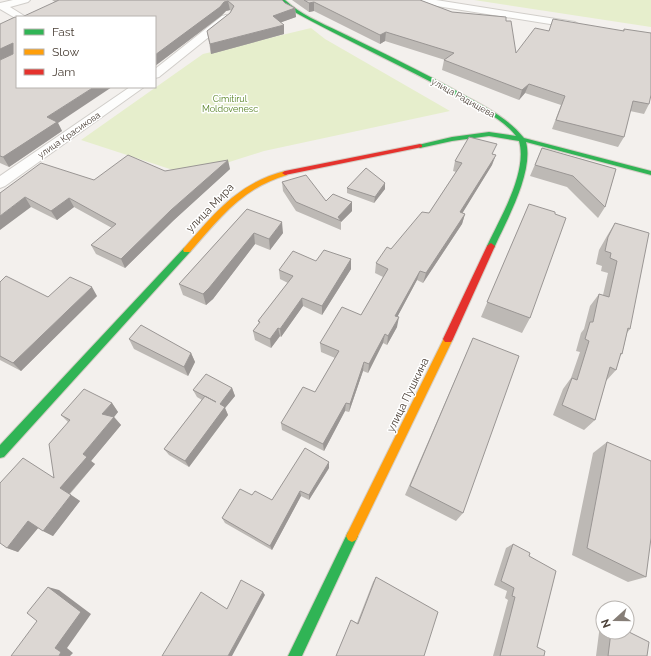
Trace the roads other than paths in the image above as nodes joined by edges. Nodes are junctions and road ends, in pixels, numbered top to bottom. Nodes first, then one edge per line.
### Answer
1 (25, 0) edge
2 (282, 0) edge
3 (418, 0) edge
4 (1, 6) edge
5 (229, 14) edge
6 (19, 16) edge
7 (581, 26) edge
8 (156, 74) edge
9 (137, 88) edge
10 (522, 139) junction
11 (651, 173) edge
12 (0, 183) edge
13 (0, 453) edge
14 (294, 656) edge

1 - 4 street
2 - 10 street, улица Радищева
3 - 7 street
4 - 6 street
5 - 8 street
9 - 12 street, улица Красикова
10 - 11 street
10 - 13 street, улица Мира
10 - 14 street, улица Пушкина

